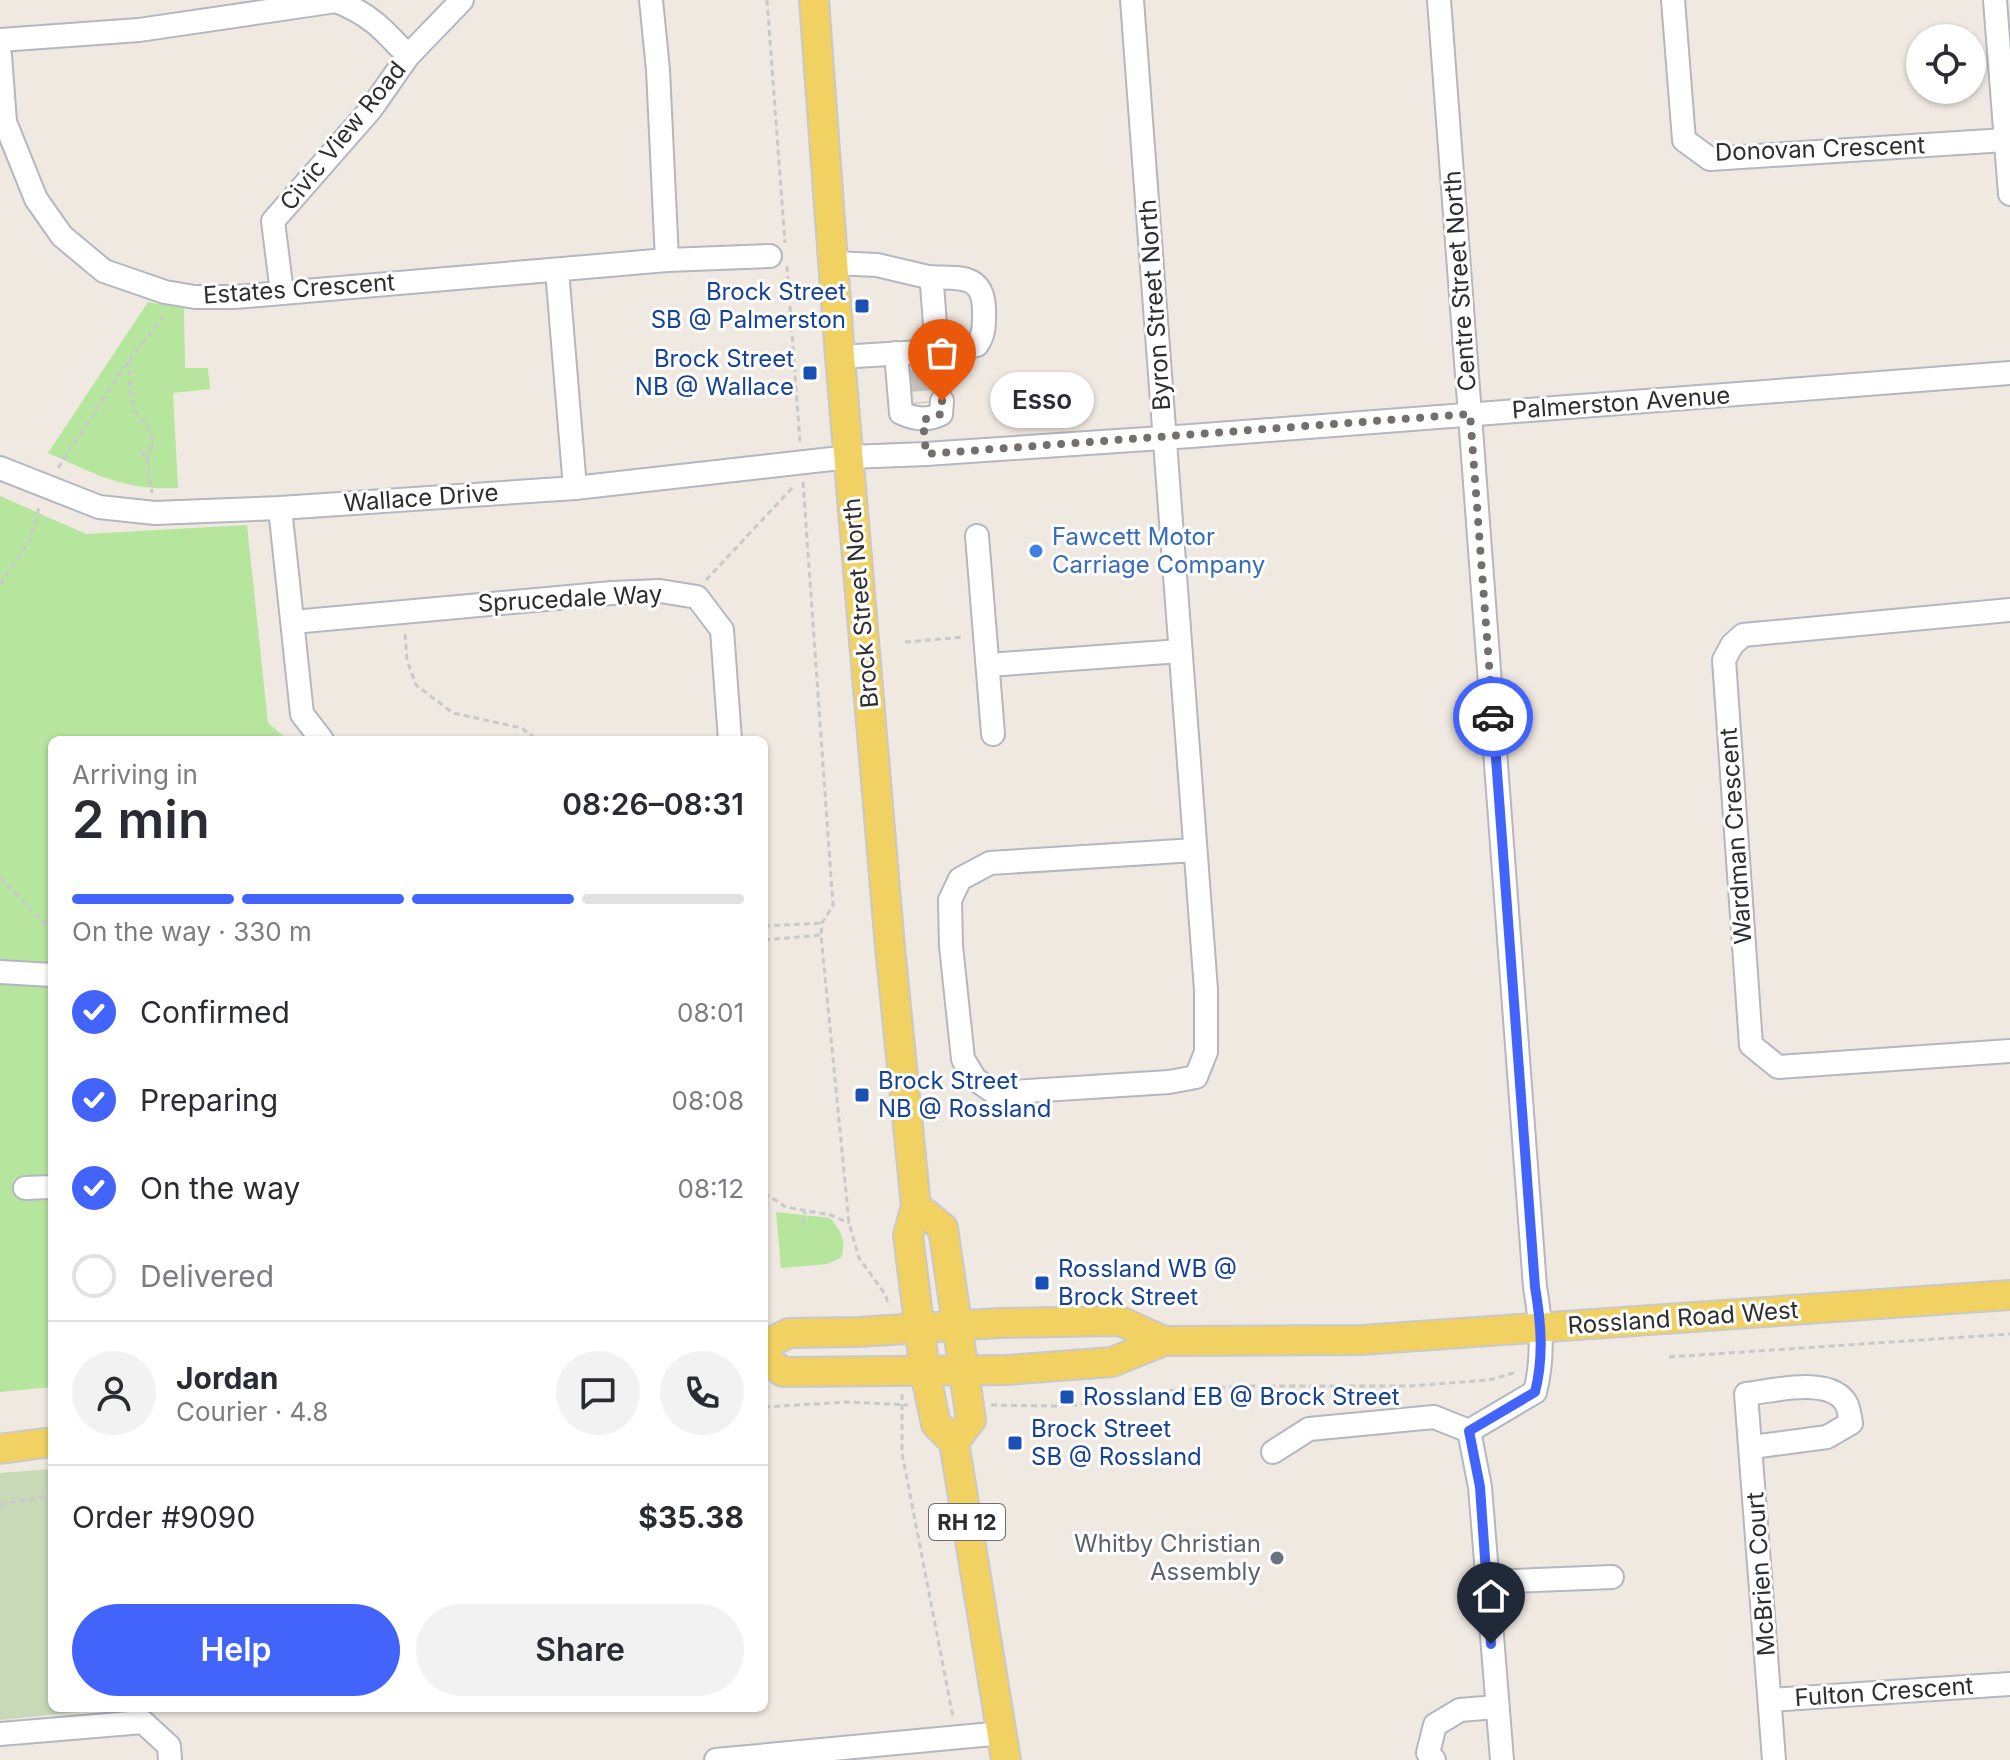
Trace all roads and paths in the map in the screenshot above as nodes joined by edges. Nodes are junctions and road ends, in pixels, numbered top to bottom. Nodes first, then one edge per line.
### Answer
1 (462, 0) edge
2 (651, 0) edge
3 (767, 0) edge
4 (814, 0) edge
5 (1132, 0) edge
6 (1439, 0) edge
7 (1673, 0) edge
8 (1995, 0) edge
9 (0, 40) edge
10 (0, 55) edge
11 (408, 56) junction
12 (2, 123) edge
13 (2005, 140) junction
14 (2010, 194) edge
15 (770, 256) dead end
16 (667, 260) junction
17 (833, 263) junction
18 (557, 270) junction
19 (928, 277) junction
20 (282, 293) junction
21 (180, 295) junction
22 (840, 357) junction
23 (922, 359) junction
24 (129, 360) junction
25 (2010, 373) edge
26 (1470, 414) junction
27 (1165, 438) junction
28 (141, 451) dead end
29 (926, 454) junction
30 (849, 457) junction
31 (147, 460) junction
32 (802, 463) junction
33 (0, 468) edge
34 (45, 488) junction
35 (575, 488) junction
36 (280, 508) junction
37 (155, 513) junction
38 (977, 536) dead end
39 (0, 584) edge
40 (697, 597) junction
41 (2010, 610) edge
42 (403, 611) junction
43 (293, 622) junction
44 (985, 635) junction
45 (905, 642) dead end
46 (1180, 651) junction
47 (989, 665) junction
48 (993, 734) dead end
49 (319, 736) edge
50 (532, 736) edge
51 (730, 736) edge
52 (1195, 850) junction
53 (0, 878) edge
54 (822, 923) junction
55 (768, 926) edge
56 (48, 927) edge
57 (821, 935) junction
58 (768, 940) edge
59 (0, 972) edge
60 (48, 975) edge
61 (2010, 1051) edge
62 (48, 1187) edge
63 (25, 1188) dead end
64 (768, 1196) edge
65 (916, 1206) junction
66 (805, 1212) junction
67 (849, 1223) junction
68 (803, 1224) dead end
69 (2010, 1295) edge
70 (959, 1325) junction
71 (908, 1328) junction
72 (1541, 1328) junction
73 (2010, 1334) edge
74 (1164, 1341) junction
75 (768, 1343) edge
76 (1669, 1357) dead end
77 (768, 1361) edge
78 (1540, 1365) junction
79 (912, 1372) junction
80 (963, 1372) junction
81 (903, 1405) junction
82 (970, 1405) junction
83 (768, 1407) edge
84 (933, 1407) junction
85 (1469, 1431) junction
86 (954, 1442) junction
87 (48, 1443) edge
88 (1752, 1447) junction
89 (0, 1449) edge
90 (1273, 1452) dead end
91 (48, 1497) edge
92 (0, 1504) edge
93 (1612, 1577) dead end
94 (1487, 1582) junction
95 (2010, 1684) edge
96 (1771, 1700) junction
97 (1496, 1707) junction
98 (0, 1734) edge
99 (957, 1737) junction
100 (1004, 1747) edge
101 (170, 1760) edge
102 (716, 1760) edge
103 (1434, 1760) edge
104 (1502, 1760) edge
105 (1774, 1760) edge

1 - 11 street, Civic View Road
2 - 16 street
3 - 32 path
4 - 17 main road, Brock Street North
5 - 27 street, Byron Street North
6 - 26 street, Centre Street North
7 - 13 street, Donovan Crescent
8 - 13 street
9 - 11 street
10 - 12 street, Estates Crescent
11 - 20 street, Civic View Road
12 - 21 street, Estates Crescent
13 - 14 street
15 - 16 street, Estates Crescent
16 - 18 street, Estates Crescent
17 - 19 street
17 - 22 main road, Brock Street North
18 - 20 street, Estates Crescent
18 - 35 street
19 - 23 street
19 - 23 street
20 - 21 street, Estates Crescent
21 - 24 path
22 - 23 street
22 - 30 main road, Brock Street North
23 - 29 street
24 - 31 path
24 - 34 path
25 - 26 street, Palmerston Avenue
26 - 27 street, Palmerston Avenue
26 - 72 street, Centre Street North
27 - 29 street, Palmerston Avenue
27 - 46 street, Byron Street North
28 - 31 path
29 - 30 street, Palmerston Avenue
30 - 32 street, Wallace Drive
30 - 65 main road, Brock Street North
31 - 37 path
32 - 35 street, Wallace Drive
33 - 34 street, Wallace Drive
34 - 37 street, Wallace Drive
34 - 39 path
35 - 36 street, Wallace Drive
36 - 37 street, Wallace Drive
36 - 43 street
38 - 44 street
40 - 42 street, Sprucedale Way
40 - 51 street, Sprucedale Way
40 - 54 path
41 - 61 street, Wardman Crescent
42 - 43 street, Sprucedale Way
42 - 50 path
43 - 49 street
44 - 45 path
44 - 47 street
46 - 47 street
46 - 52 street, Byron Street North
47 - 48 street
52 - 52 street, Byron Street North
53 - 56 path
54 - 55 path
54 - 57 path
57 - 58 path
57 - 67 path
59 - 60 street
62 - 63 street
64 - 66 path
65 - 70 main road
65 - 71 main road, Brock Street North
66 - 67 path
66 - 68 path
67 - 71 path
69 - 72 main road, Rossland Road West
70 - 71 main road, Rossland Road West
70 - 74 main road, Rossland Road West
70 - 80 main road
71 - 75 main road, Rossland Road West
71 - 79 main road, Brock Street North / RH 12
72 - 74 main road, Rossland Road West
72 - 78 street, Centre Street North
73 - 76 path
74 - 80 main road, Rossland Road West
77 - 79 main road
78 - 82 path
78 - 85 street
79 - 80 main road, Rossland Road West
79 - 81 path
79 - 84 main road, Brock Street North / RH 12
80 - 82 main road
81 - 83 path
81 - 84 path
81 - 99 path
82 - 86 main road
84 - 86 main road, Brock Street North / RH 12
85 - 90 street
85 - 94 street
86 - 100 main road, Brock Street North / RH 12
87 - 89 main road
88 - 88 street, McBrien Court
88 - 96 street, McBrien Court
91 - 92 path
93 - 94 street
94 - 97 street
95 - 96 street, Fulton Crescent
96 - 105 street, Fulton Crescent
97 - 103 street
97 - 104 street
98 - 101 street
99 - 100 street
99 - 102 street

